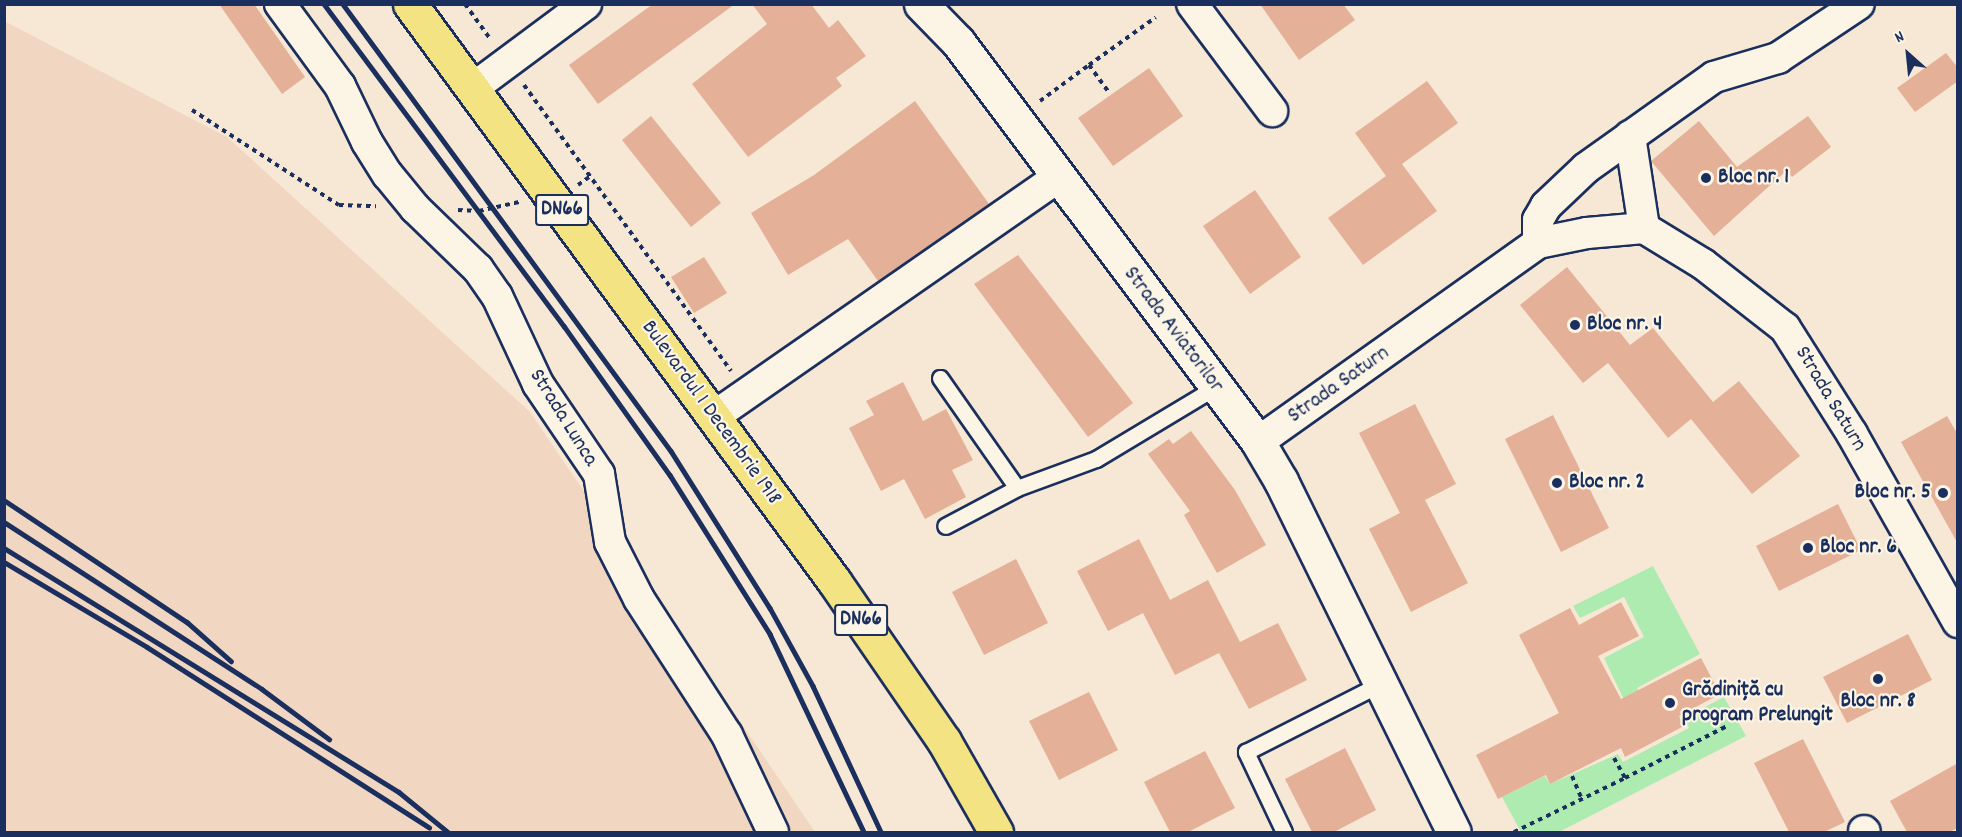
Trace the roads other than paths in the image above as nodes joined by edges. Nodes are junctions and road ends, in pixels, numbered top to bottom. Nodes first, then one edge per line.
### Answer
1 (279, 4) edge
2 (410, 4) edge
3 (586, 4) edge
4 (921, 4) edge
5 (1192, 4) edge
6 (1859, 4) edge
7 (472, 88) junction
8 (1272, 111) dead end
9 (1630, 136) junction
10 (1058, 177) junction
11 (1644, 228) junction
12 (1538, 243) junction
13 (940, 378) dead end
14 (1216, 387) junction
15 (713, 417) junction
16 (1258, 442) junction
17 (1017, 488) junction
18 (945, 526) dead end
19 (1958, 622) edge
20 (1382, 683) junction
21 (773, 832) edge
22 (996, 832) edge
23 (1284, 832) edge
24 (1454, 832) edge

1 - 21 street, Strada Lunca
2 - 7 main road, Bulevardul 1 Decembrie 1918 / DN66
3 - 7 street
4 - 10 street, Strada Aviatorilor
5 - 8 street
6 - 9 street
7 - 15 main road, Bulevardul 1 Decembrie 1918 / DN66
9 - 11 street
9 - 12 street
10 - 14 street, Strada Aviatorilor
10 - 15 street
11 - 12 street, Strada Saturn
11 - 19 street, Strada Saturn
12 - 16 street, Strada Saturn
13 - 17 lane
14 - 16 street, Strada Aviatorilor
14 - 17 lane
15 - 22 main road, Bulevardul 1 Decembrie 1918 / DN66
16 - 20 street, Strada Aviatorilor
17 - 18 lane
20 - 23 lane
20 - 24 street, Strada Aviatorilor

